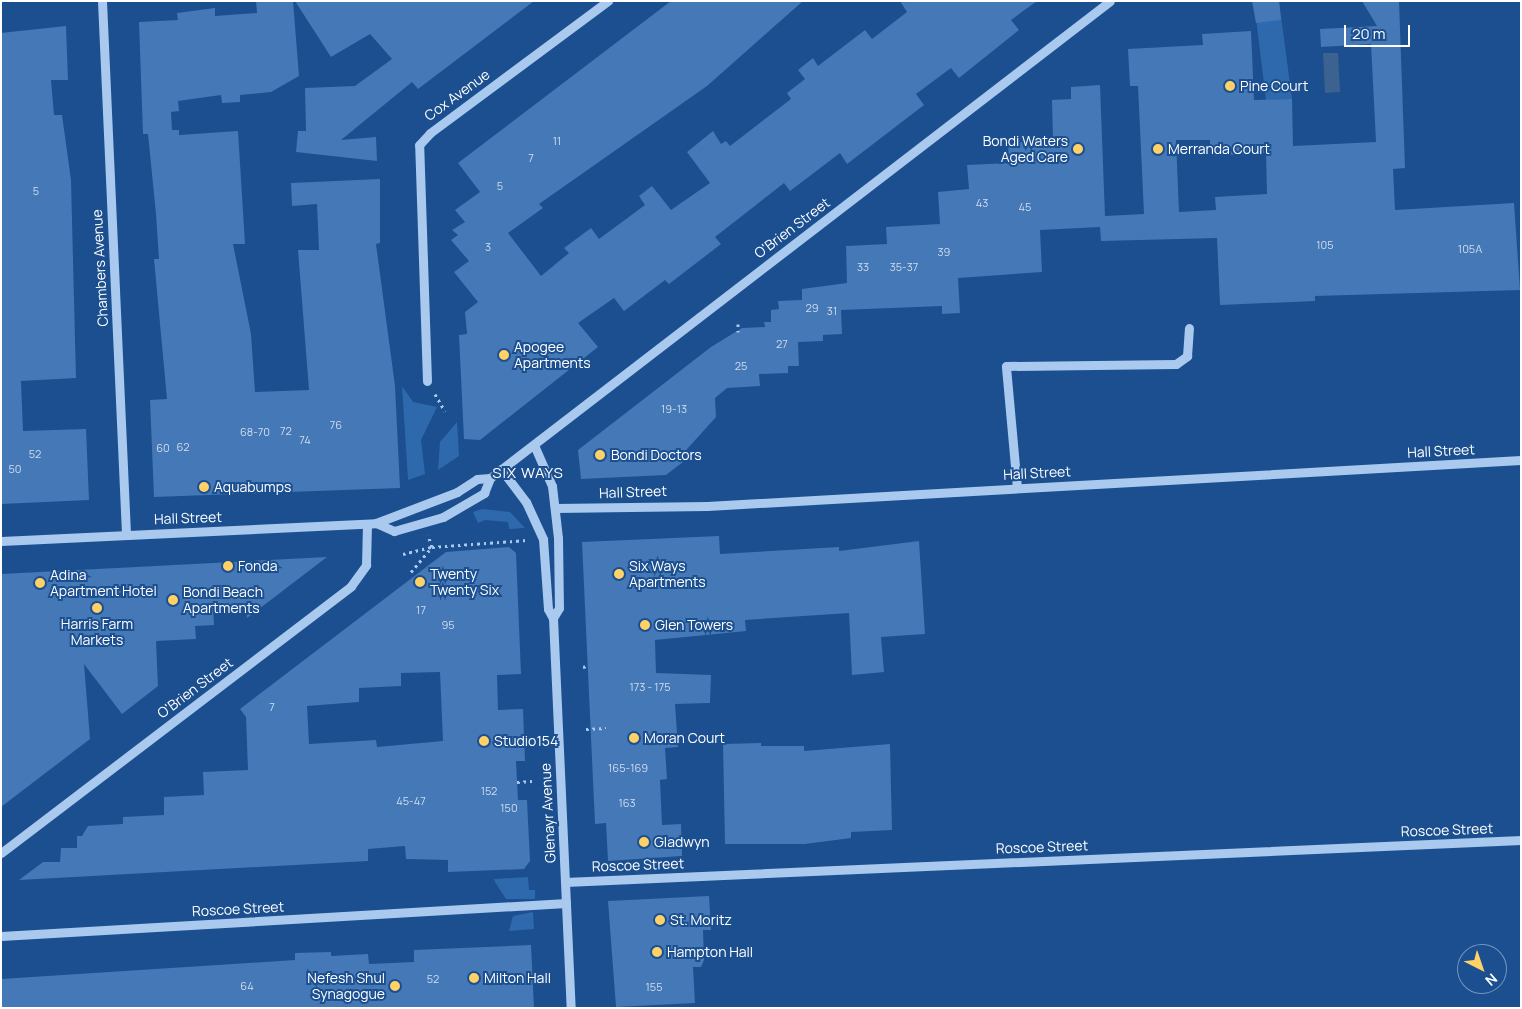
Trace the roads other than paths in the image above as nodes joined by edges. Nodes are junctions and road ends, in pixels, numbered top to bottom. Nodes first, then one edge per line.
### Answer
1 (102, 1) edge
2 (608, 1) edge
3 (1110, 1) edge
4 (1189, 328) dead end
5 (427, 381) dead end
6 (534, 444) junction
7 (1521, 460) edge
8 (501, 470) junction
9 (490, 478) junction
10 (1016, 488) junction
11 (555, 508) junction
12 (371, 523) junction
13 (126, 534) junction
14 (1, 541) edge
15 (553, 618) junction
16 (1521, 840) edge
17 (1, 853) edge
18 (565, 882) junction
19 (566, 903) junction
20 (1, 936) edge
21 (571, 1008) edge

1 - 13 street, Chambers Avenue
2 - 5 street, Cox Avenue
3 - 6 street, O'Brien Street
4 - 10 street
6 - 8 street, O'Brien Street
6 - 11 street, Glenayr Avenue
7 - 10 street, Hall Street
8 - 9 street, O'Brien Street
8 - 15 street, Glenayr Avenue
9 - 12 street, O'Brien Street
9 - 12 street, O'Brien Street
10 - 11 street, Hall Street
11 - 15 street, Glenayr Avenue
12 - 13 street, Hall Street
12 - 17 street, O'Brien Street
13 - 14 street, Hall Street
15 - 18 street, Glenayr Avenue
16 - 18 street, Roscoe Street
18 - 19 street, Glenayr Avenue
19 - 20 street, Roscoe Street
19 - 21 street, Glenayr Avenue

